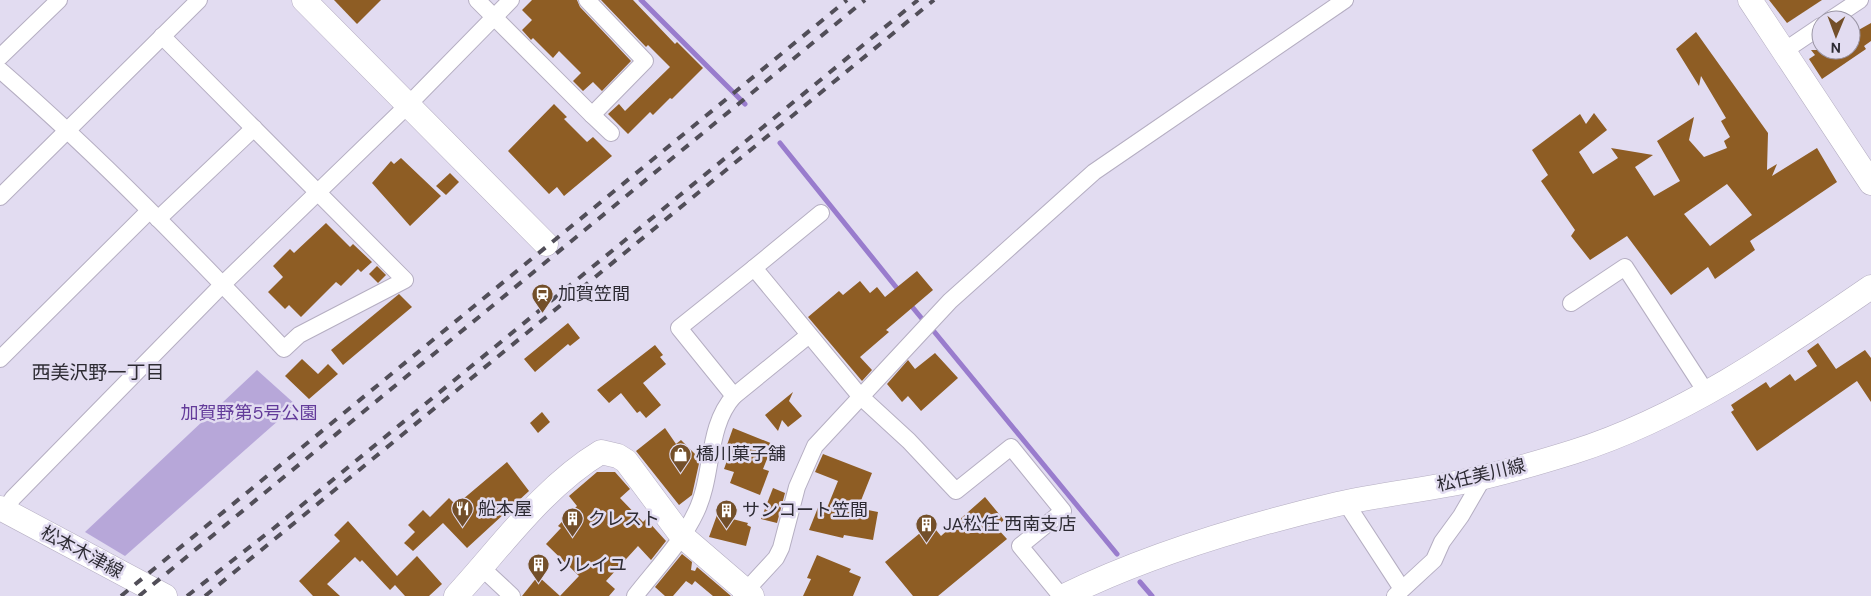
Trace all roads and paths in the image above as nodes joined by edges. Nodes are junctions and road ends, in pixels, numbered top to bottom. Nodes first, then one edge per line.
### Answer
1 (59, 0) edge
2 (199, 0) edge
3 (304, 0) edge
4 (477, 0) edge
5 (511, 0) edge
6 (587, 0) edge
7 (1345, 0) edge
8 (1750, 0) edge
9 (1860, 0) edge
10 (1845, 10) edge
11 (493, 17) junction
12 (1811, 33) edge
13 (162, 36) junction
14 (1784, 51) junction
15 (0, 57) edge
16 (0, 70) edge
17 (408, 105) junction
18 (592, 115) junction
19 (254, 128) junction
20 (68, 129) junction
21 (611, 133) dead end
22 (1871, 183) edge
23 (318, 191) junction
24 (0, 197) edge
25 (821, 213) dead end
26 (153, 215) junction
27 (546, 244) dead end
28 (754, 268) junction
29 (223, 284) junction
30 (1871, 287) edge
31 (1570, 303) dead end
32 (809, 334) junction
33 (0, 359) edge
34 (1706, 392) junction
35 (734, 396) junction
36 (860, 396) junction
37 (1483, 478) junction
38 (1346, 503) junction
39 (2, 510) edge
40 (681, 535) junction
41 (482, 568) junction
42 (1398, 593) edge
43 (746, 594) edge
44 (164, 596) edge
45 (456, 596) edge
46 (512, 596) edge
47 (636, 596) edge
48 (1063, 596) edge

1 - 15 street
2 - 13 street
3 - 17 main road
4 - 11 street
5 - 11 street
6 - 18 street
7 - 36 street
8 - 14 main road
9 - 10 street
11 - 17 street
11 - 18 street
12 - 14 street
13 - 19 street
13 - 20 street
14 - 22 main road
16 - 20 street
17 - 23 street
17 - 27 main road
18 - 21 street
19 - 23 street
19 - 26 street
20 - 24 street
20 - 26 street
23 - 29 street
23 - 29 street
25 - 28 street
26 - 29 street
26 - 33 street
28 - 32 street
28 - 35 street
29 - 39 street
30 - 34 main road, 松任美川線
31 - 34 street
32 - 35 street
32 - 36 street
34 - 37 main road, 松任美川線
35 - 40 street
36 - 43 street
36 - 48 street
37 - 38 main road, 松任美川線
37 - 42 street
38 - 42 street
38 - 48 main road, 松任美川線
39 - 44 main road, 松本木津線
40 - 41 main road
40 - 43 main road
40 - 47 street
41 - 45 main road
41 - 46 street

